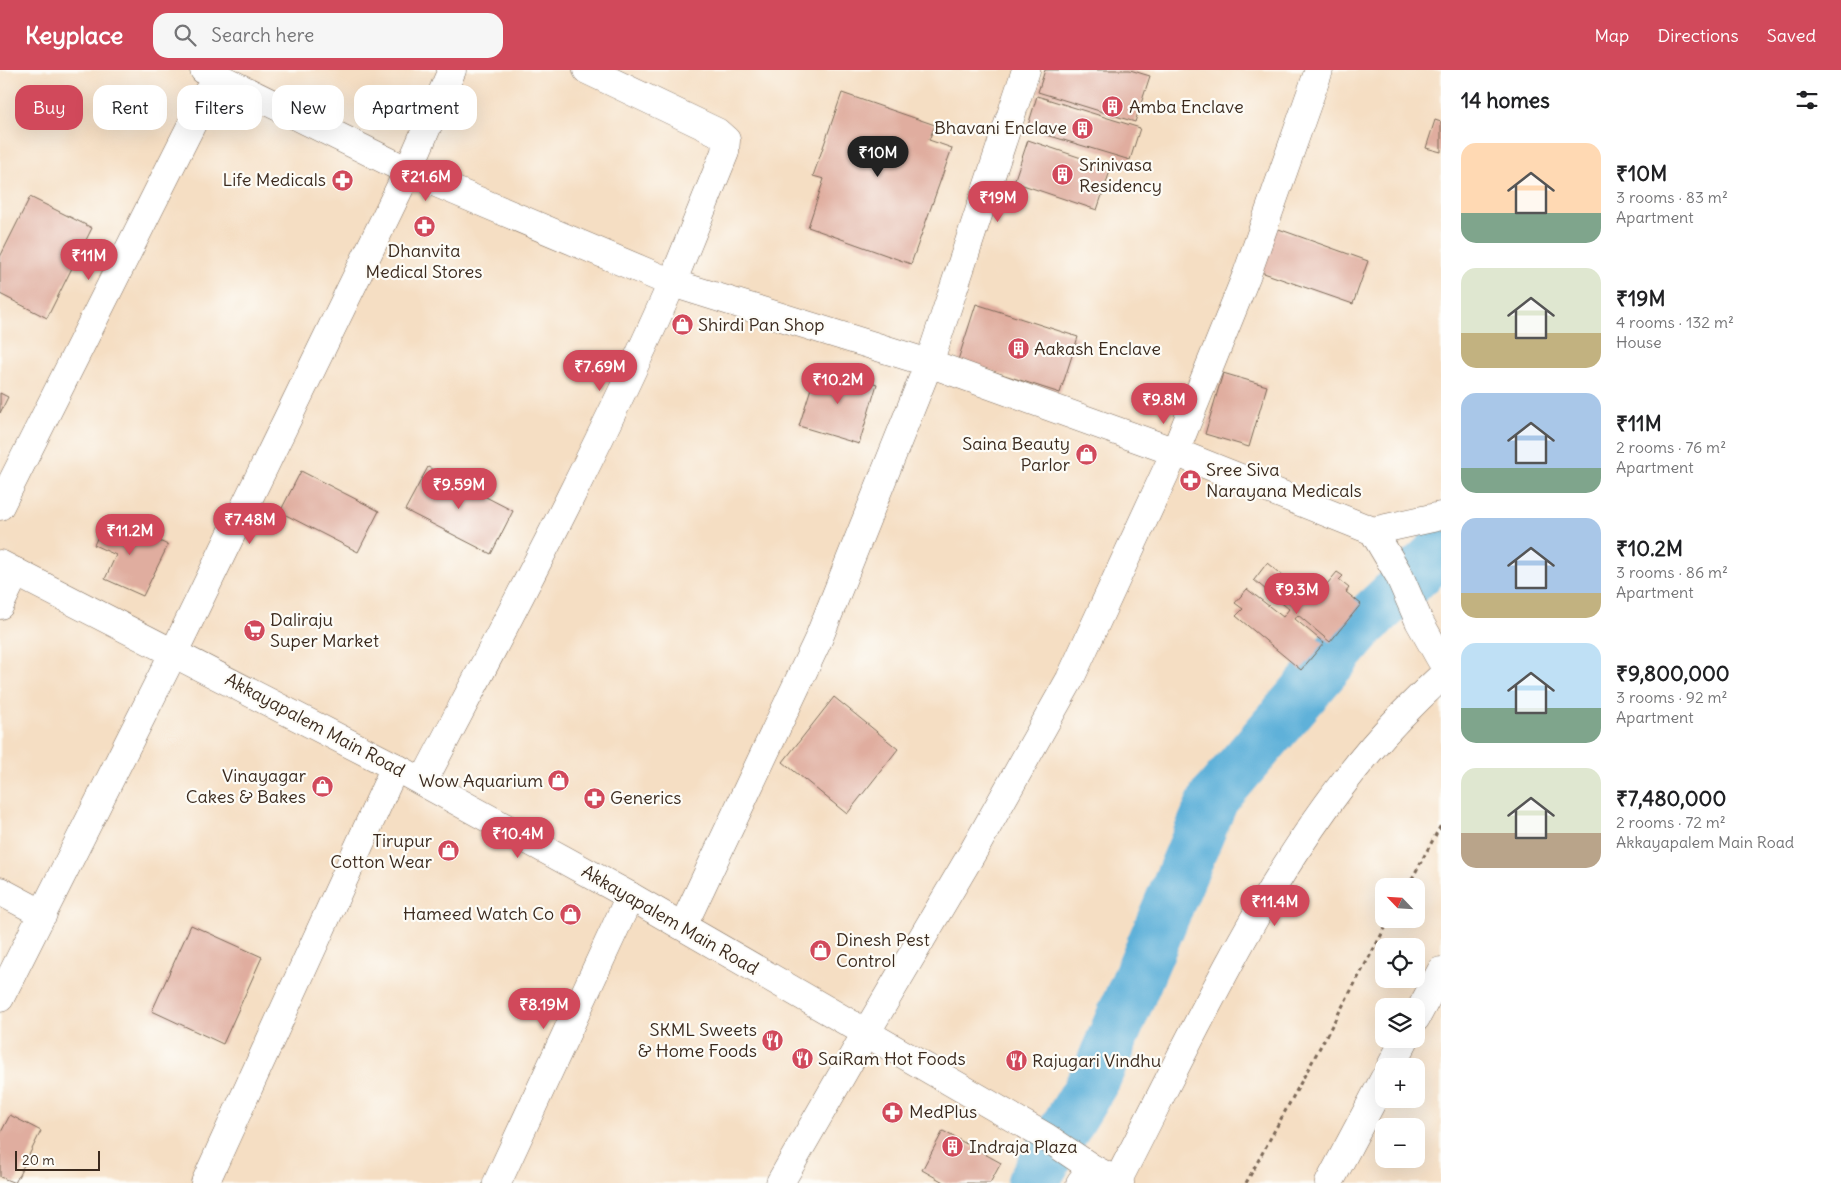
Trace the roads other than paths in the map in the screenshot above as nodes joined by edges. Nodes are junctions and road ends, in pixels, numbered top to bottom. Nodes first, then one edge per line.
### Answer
1 (452, 70) edge
2 (587, 70) edge
3 (1026, 70) edge
4 (1319, 70) edge
5 (210, 73) edge
6 (408, 171) junction
7 (672, 283) junction
8 (929, 363) junction
9 (1176, 452) junction
10 (0, 506) edge
11 (1441, 516) edge
12 (1373, 531) junction
13 (8, 568) edge
14 (0, 605) edge
15 (174, 652) junction
16 (1441, 660) edge
17 (1441, 677) edge
18 (395, 767) junction
19 (423, 782) junction
20 (0, 891) edge
21 (630, 896) junction
22 (43, 914) junction
23 (683, 926) junction
24 (1441, 971) edge
25 (0, 998) edge
26 (1425, 1001) edge
27 (866, 1033) junction
28 (1375, 1097) edge
29 (1083, 1170) edge
30 (1119, 1182) edge
31 (205, 1183) edge
32 (497, 1183) edge
33 (780, 1183) edge
34 (1329, 1183) edge

1 - 6 street
2 - 7 street
3 - 8 street
4 - 9 street
5 - 6 street
5 - 10 street
6 - 7 street
6 - 15 street
7 - 8 street
7 - 19 street
8 - 9 street
8 - 23 street
9 - 12 street
9 - 27 street
11 - 12 street
12 - 16 street
13 - 14 street
13 - 15 street, Akkayapalem Main Road
15 - 18 street, Akkayapalem Main Road
15 - 22 street
17 - 30 street
18 - 19 street, Akkayapalem Main Road
18 - 31 street
19 - 21 street, Akkayapalem Main Road
20 - 22 street
21 - 23 street, Akkayapalem Main Road
21 - 32 street
22 - 25 street
23 - 27 street, Akkayapalem Main Road
24 - 26 street
27 - 29 street, Akkayapalem Main Road
27 - 33 street
28 - 34 street
29 - 30 street, Akkayapalem Main Road

